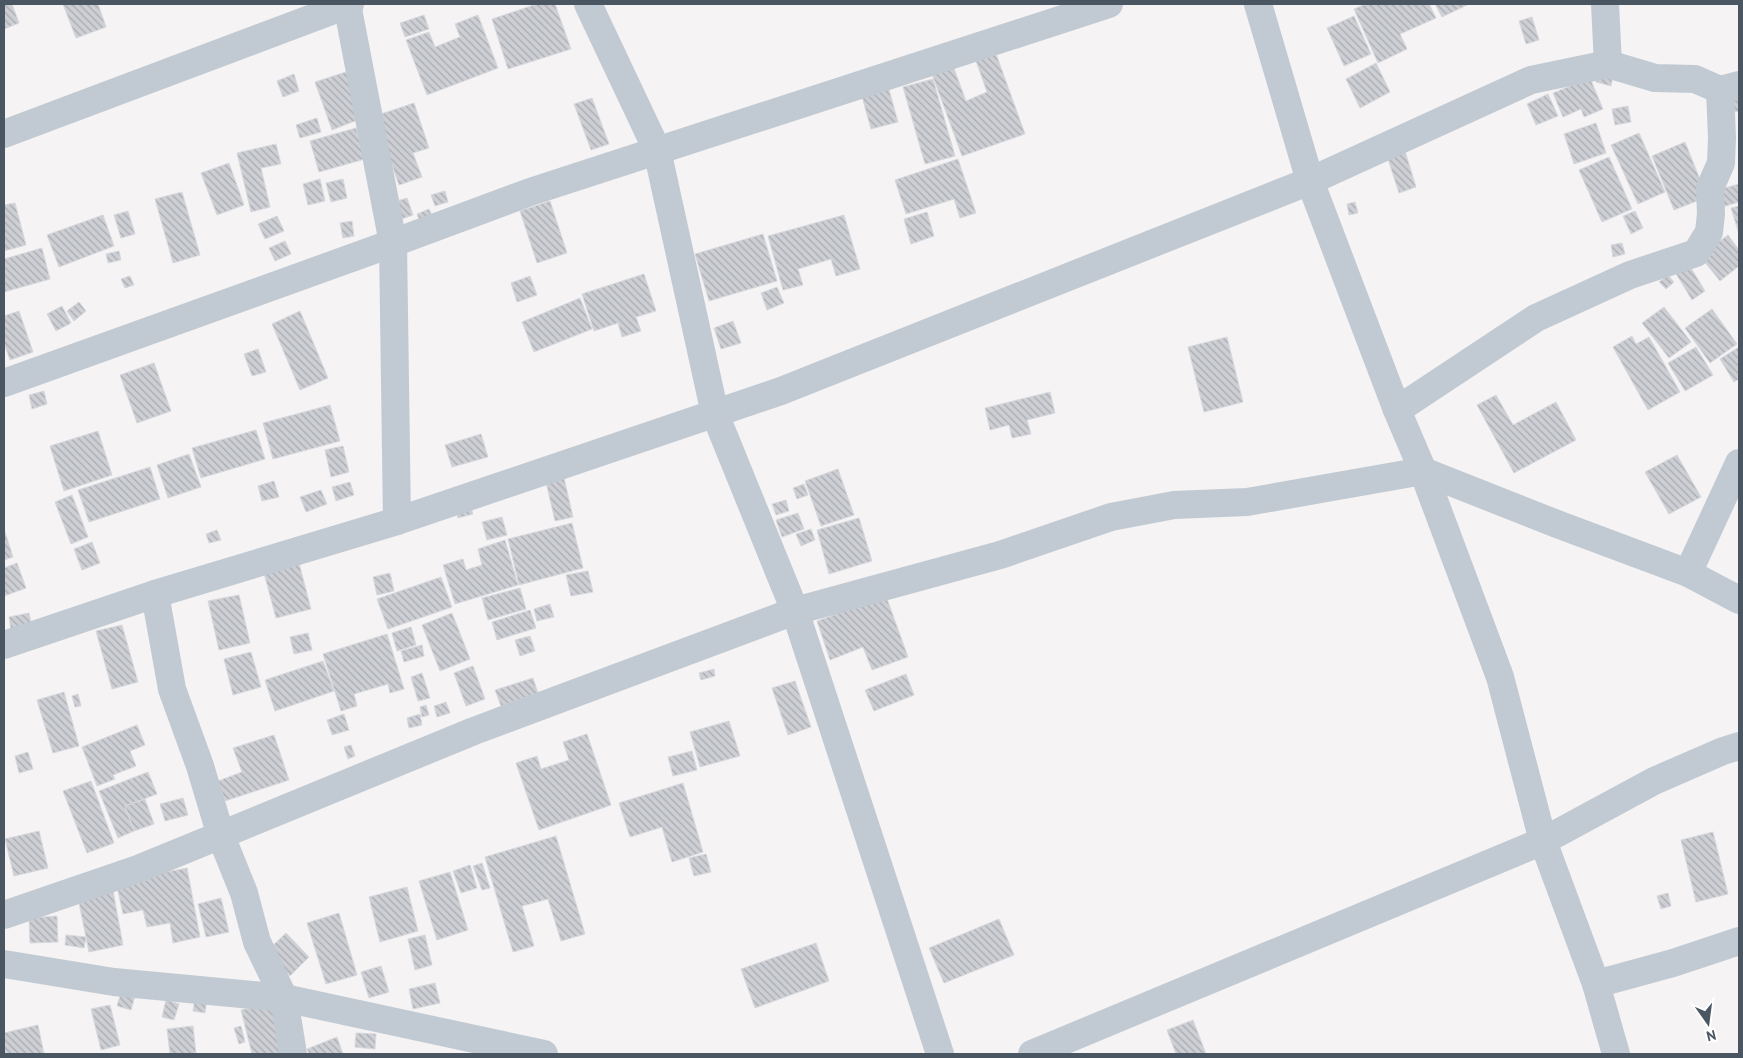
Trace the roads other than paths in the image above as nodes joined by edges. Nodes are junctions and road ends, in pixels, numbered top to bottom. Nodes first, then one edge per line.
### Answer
1 (348, 4) edge
2 (588, 4) edge
3 (1109, 4) edge
4 (1258, 4) edge
5 (1605, 4) edge
6 (1608, 64) junction
7 (1730, 88) edge
8 (4, 134) edge
9 (657, 150) junction
10 (1310, 181) junction
11 (393, 243) junction
12 (4, 383) edge
13 (1397, 410) junction
14 (715, 414) junction
15 (1739, 463) edge
16 (1423, 471) junction
17 (397, 522) junction
18 (1688, 573) junction
19 (155, 594) junction
20 (1739, 600) edge
21 (795, 611) junction
22 (4, 645) edge
23 (1739, 746) edge
24 (221, 836) junction
25 (1543, 841) junction
26 (4, 915) edge
27 (1739, 941) edge
28 (4, 964) edge
29 (1596, 984) junction
30 (284, 998) junction
31 (293, 1054) edge
32 (544, 1054) edge
33 (940, 1054) edge
34 (1032, 1054) edge
35 (1616, 1054) edge

1 - 8 street
1 - 11 street
2 - 9 street
3 - 9 street
4 - 10 street
5 - 6 street
6 - 7 street
6 - 10 street
7 - 13 street
9 - 11 street
9 - 14 street
10 - 13 street
10 - 14 street
11 - 12 street
11 - 17 street
13 - 16 street
14 - 17 street
14 - 21 street
15 - 18 street
16 - 18 street
16 - 21 street
16 - 25 street
17 - 19 street
18 - 20 street
19 - 22 street
19 - 24 street
21 - 24 street
21 - 33 street
23 - 25 street
24 - 26 street
24 - 30 street
25 - 29 street
25 - 34 street
27 - 29 street
28 - 30 street
29 - 35 street
30 - 31 street
30 - 32 street

